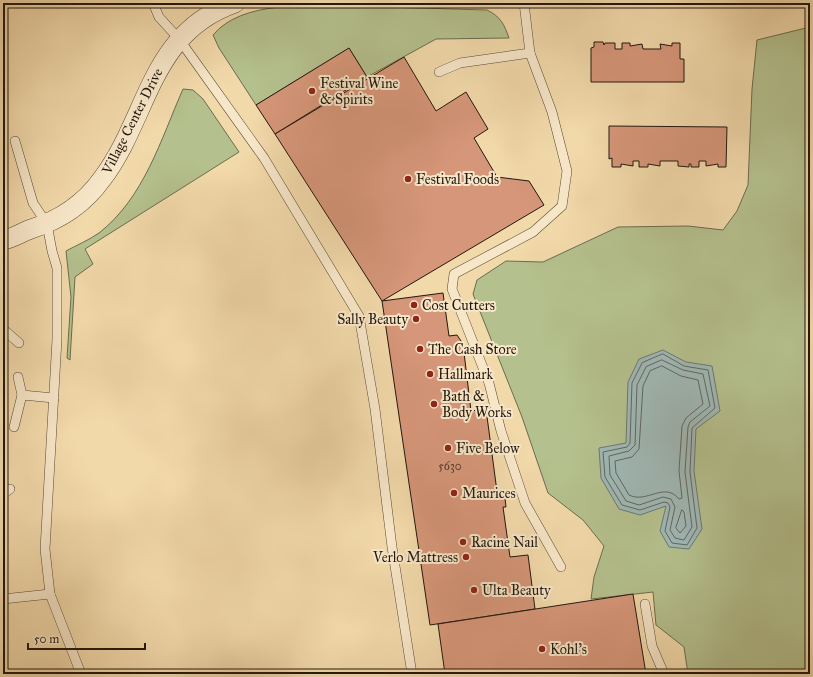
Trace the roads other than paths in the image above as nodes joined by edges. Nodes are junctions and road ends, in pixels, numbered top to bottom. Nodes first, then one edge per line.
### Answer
1 (153, 3) edge
2 (235, 3) edge
3 (524, 3) edge
4 (179, 39) junction
5 (530, 53) junction
6 (439, 72) dead end
7 (15, 140) dead end
8 (47, 224) junction
9 (3, 225) edge
10 (24, 232) junction
11 (3, 240) edge
12 (3, 330) edge
13 (20, 343) dead end
14 (18, 377) dead end
15 (22, 395) junction
16 (54, 398) junction
17 (14, 427) dead end
18 (561, 567) dead end
19 (50, 594) junction
20 (3, 599) edge
21 (645, 604) dead end
22 (81, 674) edge
23 (412, 674) edge
24 (664, 674) edge

1 - 4 lane
2 - 4 street, Village Center Drive
3 - 5 lane
4 - 8 street, Village Center Drive
4 - 23 lane
5 - 6 lane
5 - 18 lane
7 - 8 lane
8 - 10 street, Village Center Drive
8 - 16 lane
9 - 10 street
10 - 11 street, Village Center Drive
12 - 13 lane
14 - 15 lane
15 - 16 lane
15 - 17 lane
16 - 19 lane
19 - 20 lane
19 - 22 lane
21 - 24 lane

